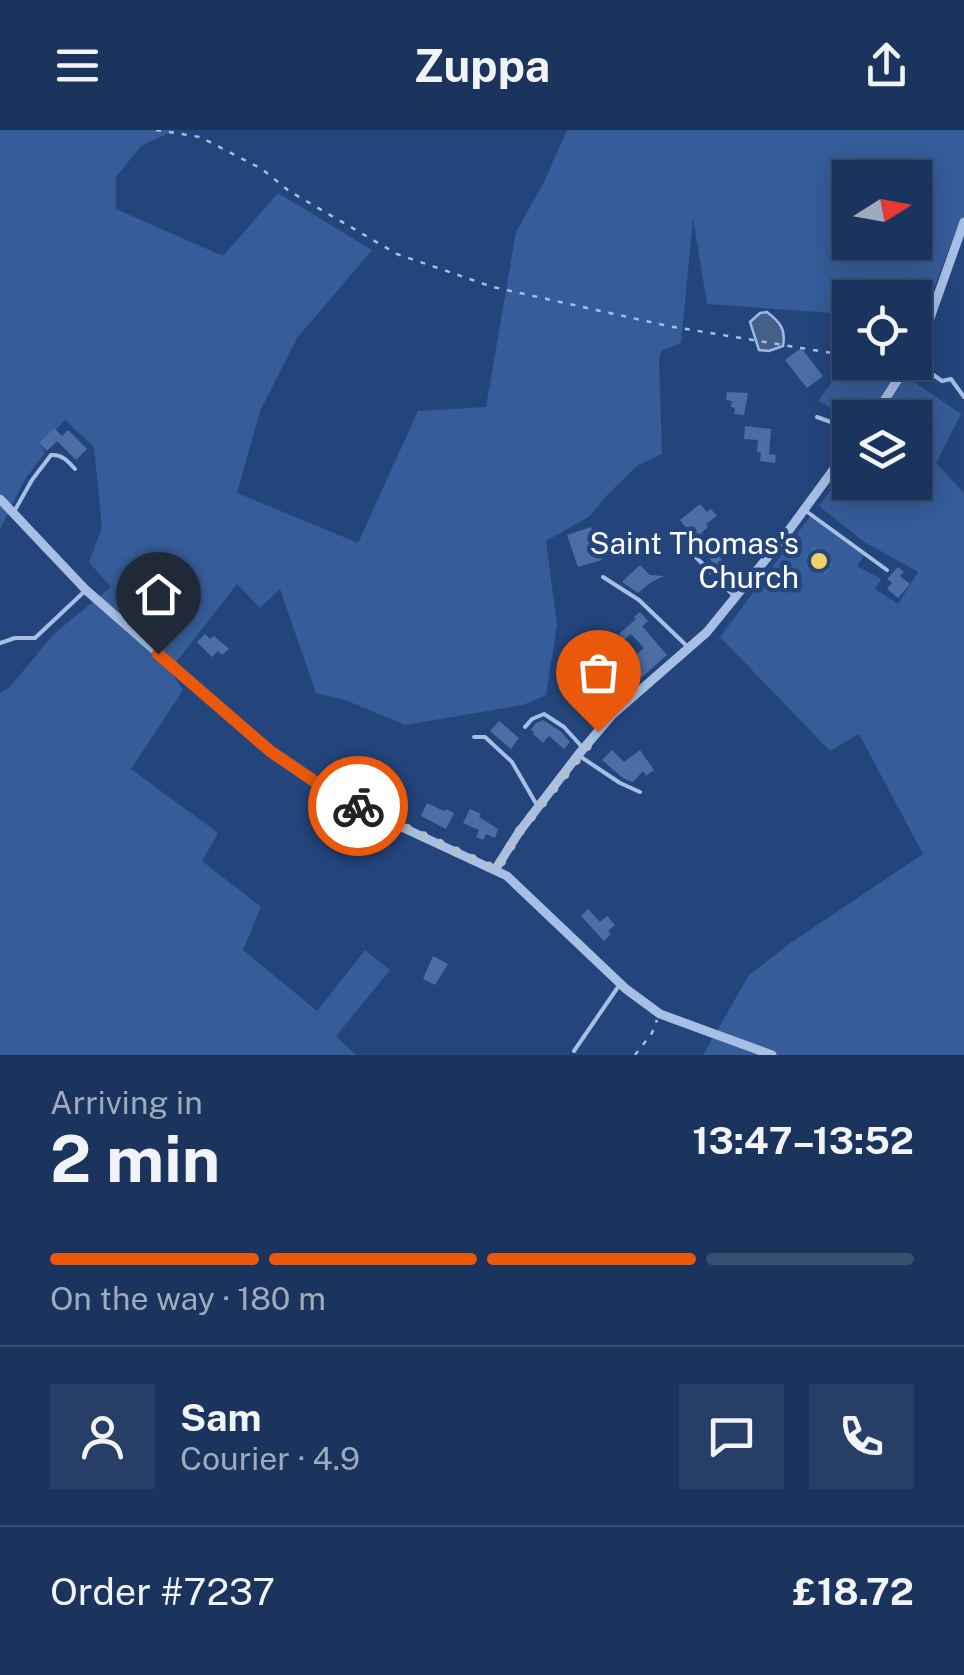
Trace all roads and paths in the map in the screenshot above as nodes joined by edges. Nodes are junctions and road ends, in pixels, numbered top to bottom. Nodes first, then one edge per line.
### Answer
1 (156, 130) edge
2 (964, 222) edge
3 (962, 238) edge
4 (932, 314) edge
5 (832, 353) edge
6 (932, 374) edge
7 (964, 397) edge
8 (816, 418) dead end
9 (832, 423) edge
10 (75, 469) dead end
11 (832, 472) edge
12 (0, 498) edge
13 (804, 509) junction
14 (14, 512) junction
15 (690, 551) dead end
16 (887, 570) dead end
17 (603, 577) dead end
18 (86, 590) junction
19 (736, 597) junction
20 (0, 643) edge
21 (689, 648) junction
22 (525, 727) dead end
23 (474, 737) dead end
24 (580, 752) junction
25 (640, 792) dead end
26 (538, 806) junction
27 (363, 808) junction
28 (334, 844) dead end
29 (496, 870) junction
30 (620, 983) junction
31 (665, 1016) junction
32 (574, 1051) dead end
33 (635, 1055) edge
34 (772, 1055) edge

1 - 5 path
2 - 3 street
3 - 4 street
6 - 7 lane
8 - 9 lane
10 - 14 lane
11 - 13 street
12 - 14 street
13 - 16 lane
13 - 19 street
14 - 18 street
15 - 19 lane
17 - 21 lane
18 - 20 lane
18 - 27 street
19 - 21 street
21 - 24 street
22 - 24 lane
23 - 26 lane
24 - 25 lane
24 - 26 street
26 - 29 street
27 - 28 lane
27 - 29 street
29 - 30 street
30 - 31 street
30 - 32 lane
31 - 33 path
31 - 34 street

